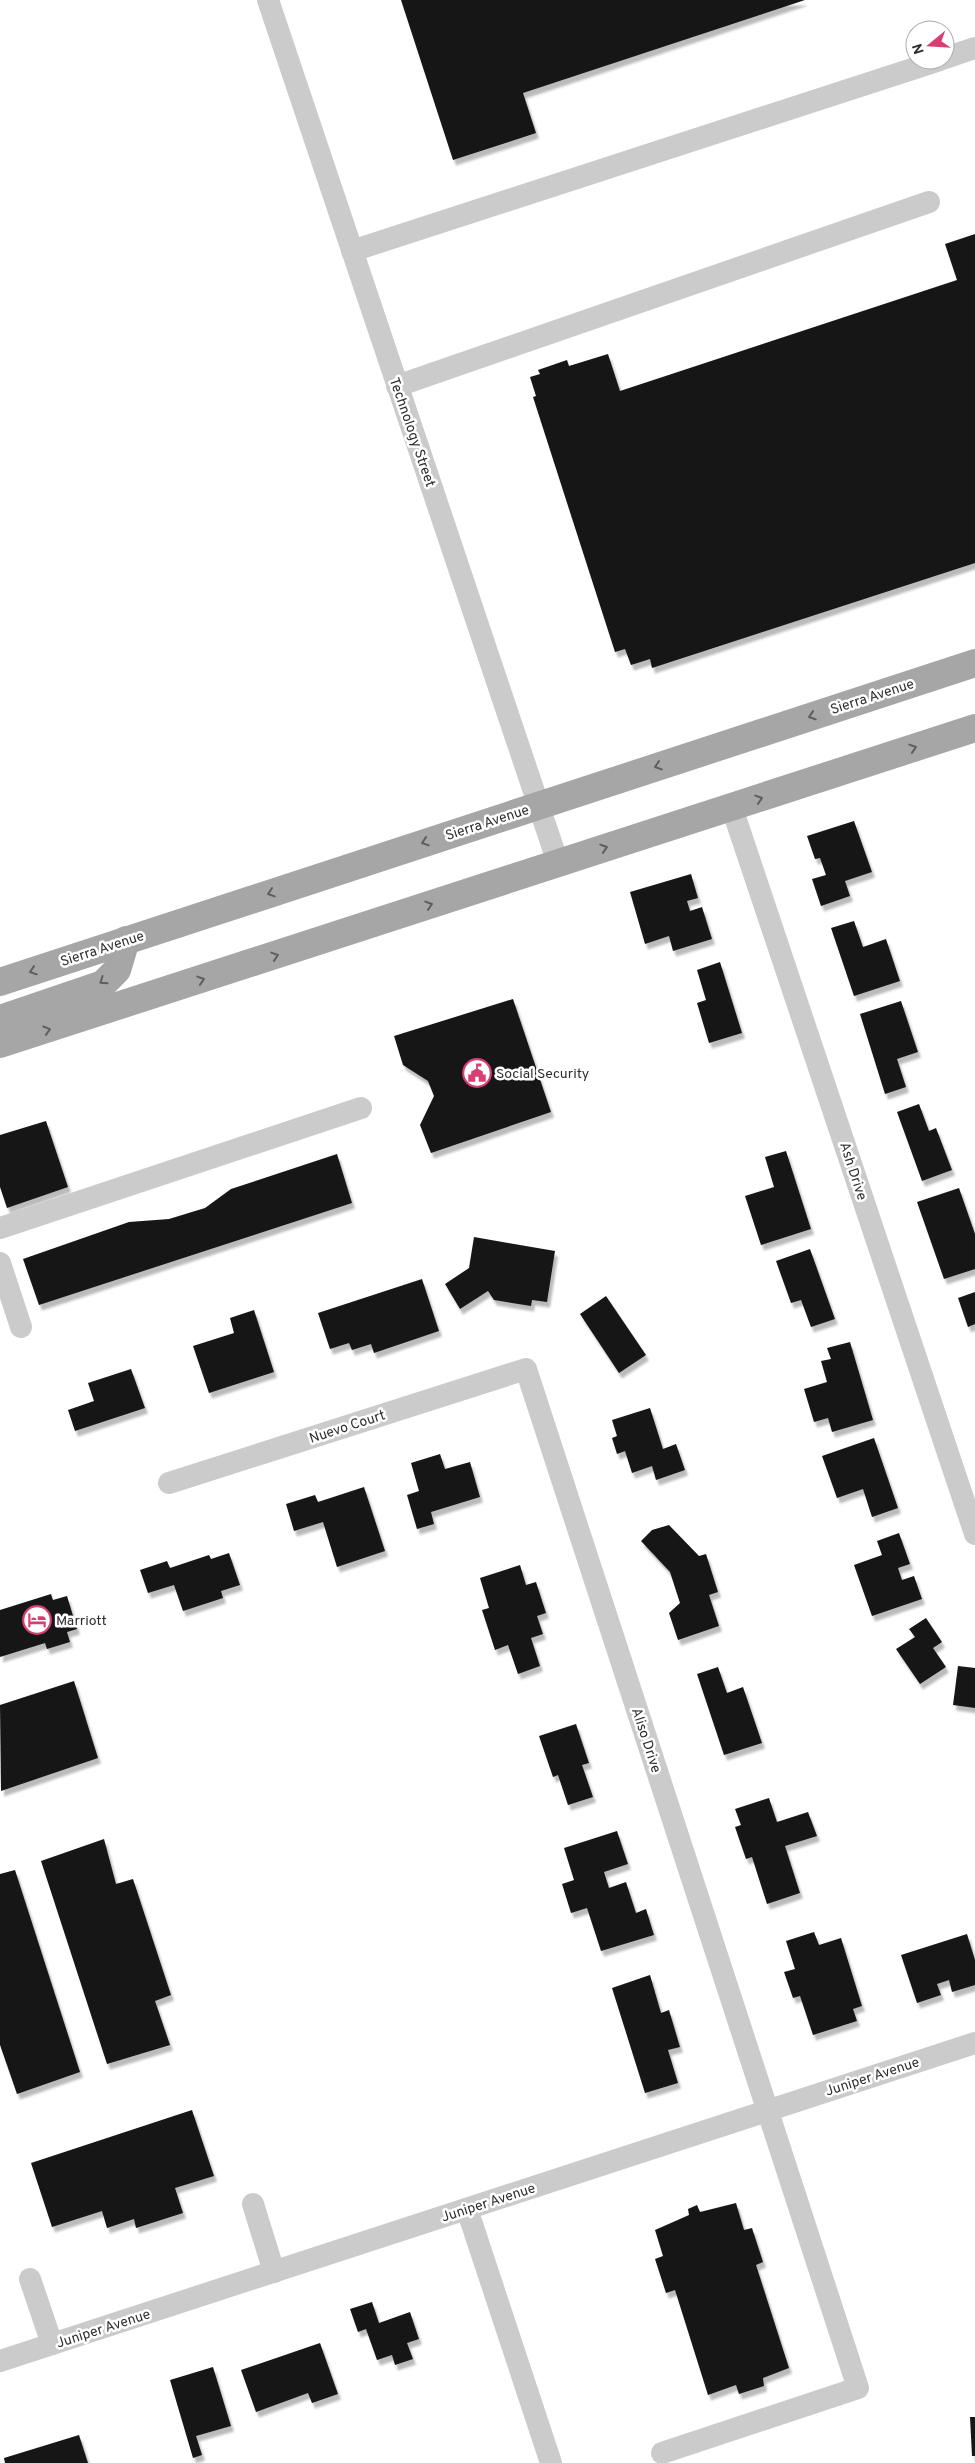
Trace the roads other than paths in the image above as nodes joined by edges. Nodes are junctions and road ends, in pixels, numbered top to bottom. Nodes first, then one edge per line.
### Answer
1 (268, 0) edge
2 (975, 48) edge
3 (955, 55) edge
4 (909, 70) edge
5 (928, 202) dead end
6 (352, 251) junction
7 (398, 386) junction
8 (975, 663) edge
9 (975, 728) edge
10 (538, 806) junction
11 (732, 808) junction
12 (558, 863) junction
13 (126, 940) junction
14 (0, 982) edge
15 (0, 1019) edge
16 (0, 1044) edge
17 (361, 1108) dead end
18 (0, 1228) edge
19 (1, 1268) edge
20 (21, 1327) dead end
21 (526, 1369) joint
22 (168, 1483) dead end
23 (975, 1534) edge
24 (975, 2043) edge
25 (768, 2110) junction
26 (253, 2204) dead end
27 (467, 2209) junction
28 (274, 2272) junction
29 (30, 2279) dead end
30 (52, 2344) junction
31 (0, 2361) edge
32 (662, 2453) dead end
33 (551, 2463) edge

1 - 6 street, Technology Street
2 - 3 street
4 - 6 street
5 - 7 street
6 - 7 street, Technology Street
7 - 10 street, Technology Street
8 -> 10 main road, Sierra Avenue
11 -> 9 main road
10 - 12 street, Technology Street
10 -> 13 main road, Sierra Avenue
12 -> 11 main road
11 - 23 street, Ash Drive
16 -> 12 main road
13 -> 14 main road, Sierra Avenue
13 -> 15 main road
17 - 18 street
19 - 20 street
21 - 22 street, Nuevo Court
21 - 25 street, Aliso Drive
24 - 25 street, Juniper Avenue
25 - 27 street, Juniper Avenue
25 - 32 street, Aliso Drive
26 - 28 street
27 - 28 street, Juniper Avenue
27 - 33 street
28 - 30 street, Juniper Avenue
29 - 30 street
30 - 31 street, Juniper Avenue

